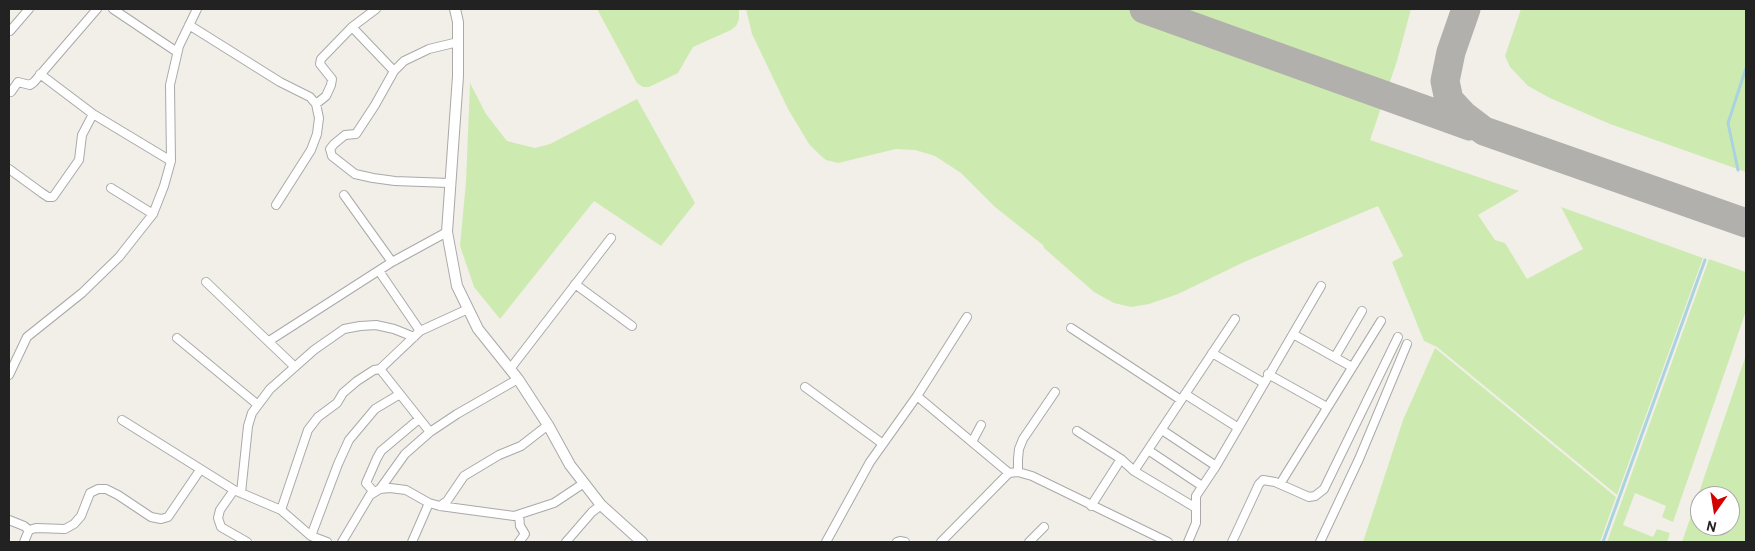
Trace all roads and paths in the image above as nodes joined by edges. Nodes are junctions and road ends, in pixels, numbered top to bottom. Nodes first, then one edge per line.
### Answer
1 (29, 9) edge
2 (97, 9) edge
3 (113, 9) edge
4 (197, 9) edge
5 (376, 9) edge
6 (455, 9) edge
7 (189, 25) junction
8 (352, 27) junction
9 (10, 32) edge
10 (458, 42) junction
11 (177, 52) junction
12 (394, 71) junction
13 (40, 74) junction
14 (11, 92) dead end
15 (316, 104) junction
16 (93, 114) junction
17 (172, 160) junction
18 (9, 169) edge
19 (449, 183) junction
20 (111, 188) dead end
21 (344, 195) dead end
22 (276, 205) dead end
23 (153, 214) junction
24 (446, 232) junction
25 (611, 238) dead end
26 (392, 262) junction
27 (379, 271) junction
28 (206, 282) dead end
29 (576, 284) junction
30 (1321, 286) dead end
31 (468, 308) junction
32 (1362, 311) dead end
33 (967, 316) dead end
34 (1234, 319) dead end
35 (1381, 321) dead end
36 (632, 326) dead end
37 (1071, 328) dead end
38 (417, 334) junction
39 (1293, 334) junction
40 (1398, 337) dead end
41 (177, 338) dead end
42 (269, 341) junction
43 (1407, 344) dead end
44 (9, 353) edge
45 (1212, 353) junction
46 (1335, 357) junction
47 (17, 358) junction
48 (295, 367) junction
49 (1352, 367) junction
50 (380, 369) junction
51 (510, 369) junction
52 (1268, 374) junction
53 (9, 375) edge
54 (518, 379) junction
55 (1264, 382) junction
56 (805, 388) dead end
57 (1055, 392) dead end
58 (400, 394) junction
59 (918, 396) junction
60 (1183, 397) junction
61 (258, 404) junction
62 (1328, 407) junction
63 (419, 418) junction
64 (122, 420) dead end
65 (981, 424) dead end
66 (548, 425) junction
67 (1237, 427) junction
68 (1162, 430) junction
69 (1077, 431) dead end
70 (430, 432) junction
71 (972, 442) junction
72 (883, 444) junction
73 (1148, 450) junction
74 (1121, 459) junction
75 (1216, 466) junction
76 (200, 470) junction
77 (1134, 471) junction
78 (1018, 472) junction
79 (1009, 473) junction
80 (584, 483) junction
81 (1280, 484) junction
82 (1202, 486) junction
83 (377, 490) junction
84 (237, 492) junction
85 (429, 503) junction
86 (601, 505) junction
87 (440, 506) junction
88 (1091, 506) junction
89 (1196, 508) junction
90 (281, 510) junction
91 (519, 516) junction
92 (9, 520) edge
93 (1044, 527) dead end
94 (29, 530) junction
95 (311, 536) junction
96 (24, 542) edge
97 (247, 542) edge
98 (327, 542) edge
99 (342, 542) edge
100 (412, 542) edge
101 (519, 542) edge
102 (566, 542) edge
103 (642, 542) edge
104 (826, 542) edge
105 (897, 542) edge
106 (905, 542) edge
107 (941, 542) edge
108 (1029, 542) edge
109 (1168, 542) edge
110 (1188, 542) edge
111 (1232, 542) edge
112 (1320, 542) edge

1 - 9 street
2 - 13 street
3 - 11 street
4 - 7 street
5 - 8 street
6 - 10 street
7 - 11 street
7 - 15 street
8 - 12 street
8 - 15 street
10 - 12 street
10 - 19 street
11 - 17 street
12 - 19 street
13 - 14 street
13 - 16 street
15 - 22 street
16 - 17 street
16 - 18 street
17 - 23 street
19 - 24 street
20 - 23 street
21 - 26 street
23 - 47 street
24 - 26 street
24 - 31 street
25 - 29 street
26 - 27 street
27 - 38 street
27 - 42 street
28 - 42 street
29 - 36 street
29 - 51 street
30 - 39 street
31 - 38 street
31 - 51 street
32 - 46 street
33 - 59 street
34 - 45 street
35 - 49 street
37 - 60 street
38 - 48 street
38 - 50 street
39 - 46 street
39 - 52 street
40 - 81 street
41 - 61 street
42 - 48 street
43 - 112 street
44 - 47 street
45 - 55 street
45 - 60 street
46 - 49 street
47 - 53 street
48 - 61 street
49 - 62 street
50 - 58 street
50 - 90 street
51 - 54 street
52 - 55 street
52 - 62 street
54 - 66 street
54 - 70 street
55 - 67 street
56 - 72 street
57 - 78 street
58 - 63 street
58 - 95 street
59 - 71 street
59 - 72 street
60 - 67 street
60 - 68 street
61 - 84 street
62 - 81 street
63 - 70 street
63 - 83 street
64 - 76 street
65 - 71 street
66 - 80 street
66 - 87 street
67 - 75 street
68 - 73 street
68 - 75 street
69 - 74 street
70 - 83 street
71 - 79 street
72 - 104 street
73 - 77 street
73 - 82 street
74 - 77 street
74 - 88 street
75 - 82 street
76 - 84 street
76 - 94 street
77 - 89 street
78 - 79 street
78 - 88 street
79 - 107 street
80 - 86 street
80 - 91 street
81 - 111 street
82 - 89 street
83 - 85 street
83 - 99 street
84 - 90 street
84 - 97 street
85 - 87 street
85 - 100 street
86 - 102 street
86 - 103 street
87 - 91 street
88 - 109 street
89 - 110 street
90 - 95 street
91 - 101 street
92 - 94 street
93 - 108 street
94 - 96 street
95 - 98 street
105 - 106 street

